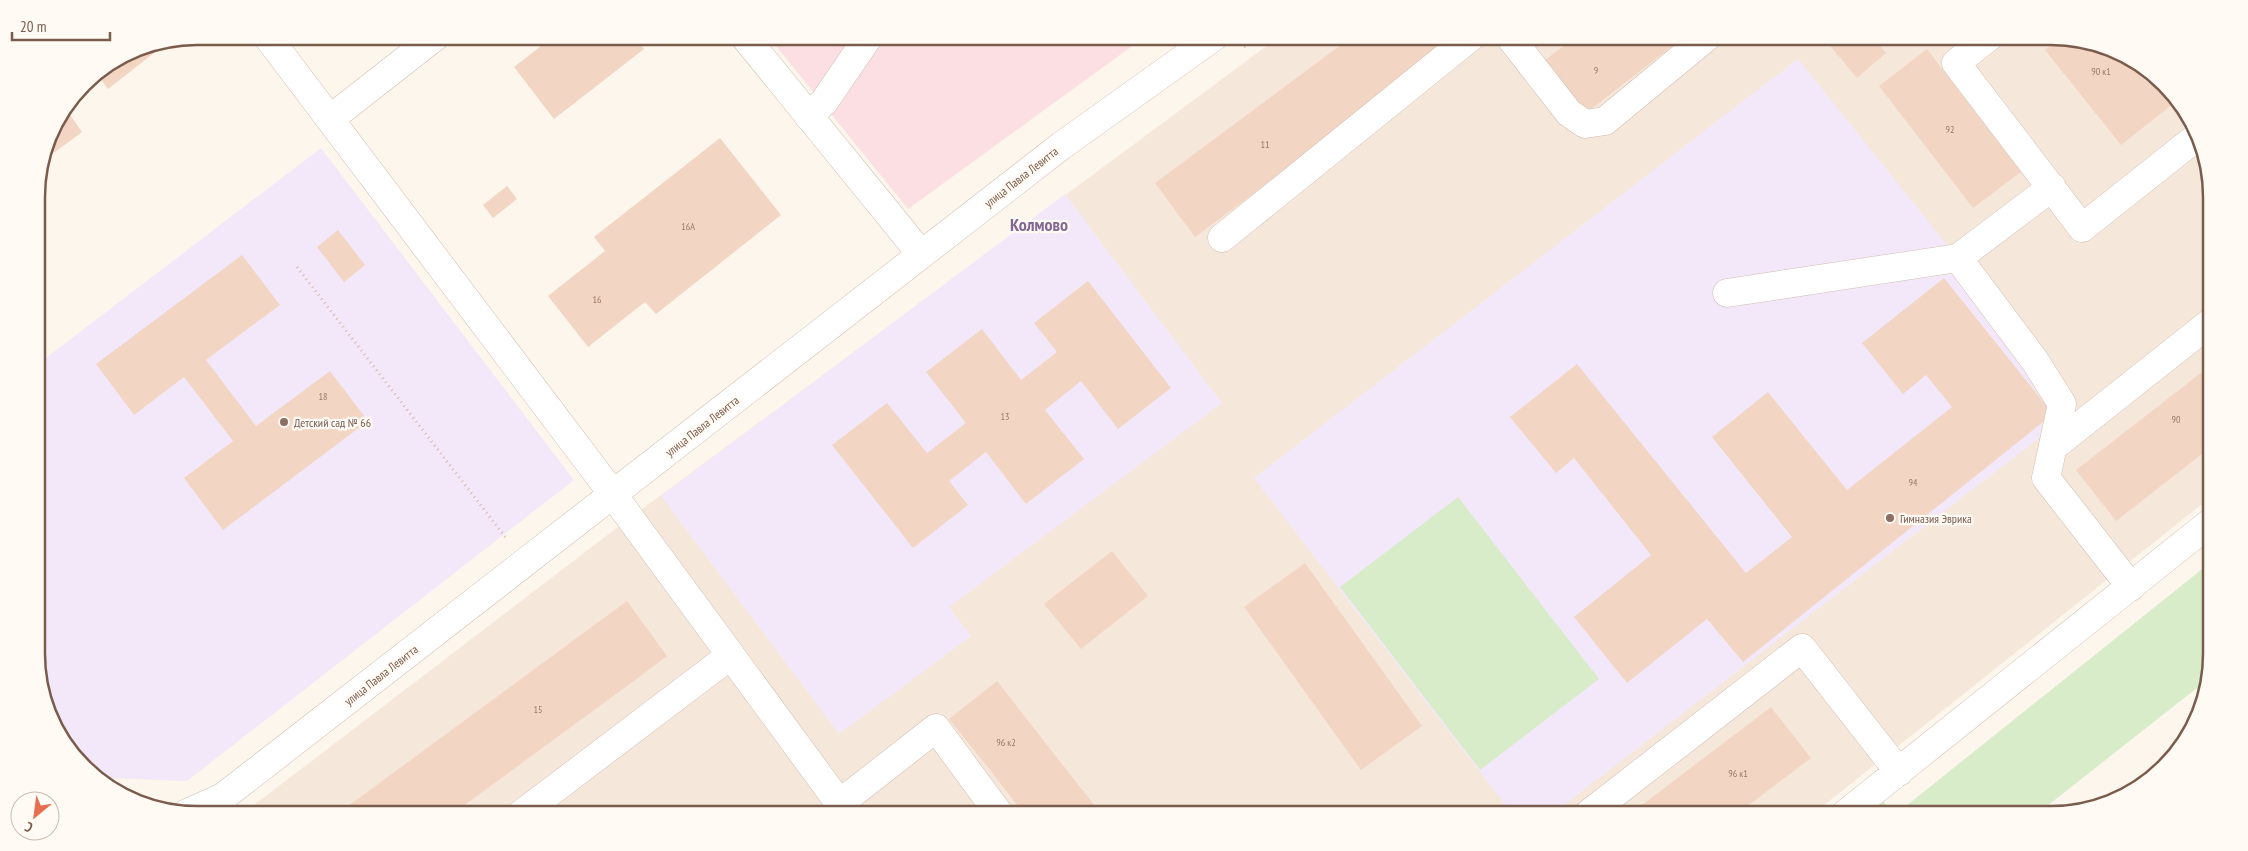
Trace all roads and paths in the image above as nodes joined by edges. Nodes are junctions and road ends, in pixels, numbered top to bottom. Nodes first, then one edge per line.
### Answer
1 (274, 45) edge
2 (425, 45) edge
3 (751, 45) edge
4 (863, 45) edge
5 (1202, 45) edge
6 (1461, 45) edge
7 (1517, 45) edge
8 (1697, 45) edge
9 (1979, 45) edge
10 (808, 116) junction
11 (330, 119) junction
12 (2192, 141) edge
13 (2052, 188) junction
14 (1222, 238) dead end
15 (921, 254) junction
16 (1958, 258) junction
17 (297, 268) dead end
18 (1727, 292) dead end
19 (2203, 328) edge
20 (2053, 447) junction
21 (613, 496) junction
22 (2203, 528) edge
23 (512, 546) dead end
24 (2131, 587) junction
25 (730, 655) junction
26 (1899, 772) junction
27 (203, 806) edge
28 (532, 806) edge
29 (842, 806) edge
30 (847, 806) edge
31 (993, 806) edge
32 (1597, 806) edge
33 (1855, 806) edge

1 - 11 street
2 - 11 street
3 - 10 street
4 - 10 street
5 - 15 street, улица Павла Левитта
6 - 14 street
7 - 8 street
9 - 13 street
10 - 15 street
11 - 21 street
12 - 13 street
13 - 16 street
15 - 21 street, улица Павла Левитта
16 - 18 street
16 - 20 street
17 - 23 path
19 - 20 street
20 - 24 street
21 - 25 street
21 - 27 street, улица Павла Левитта
22 - 24 street
24 - 26 street
25 - 28 street
25 - 29 street
26 - 32 street
26 - 33 street
30 - 31 street

